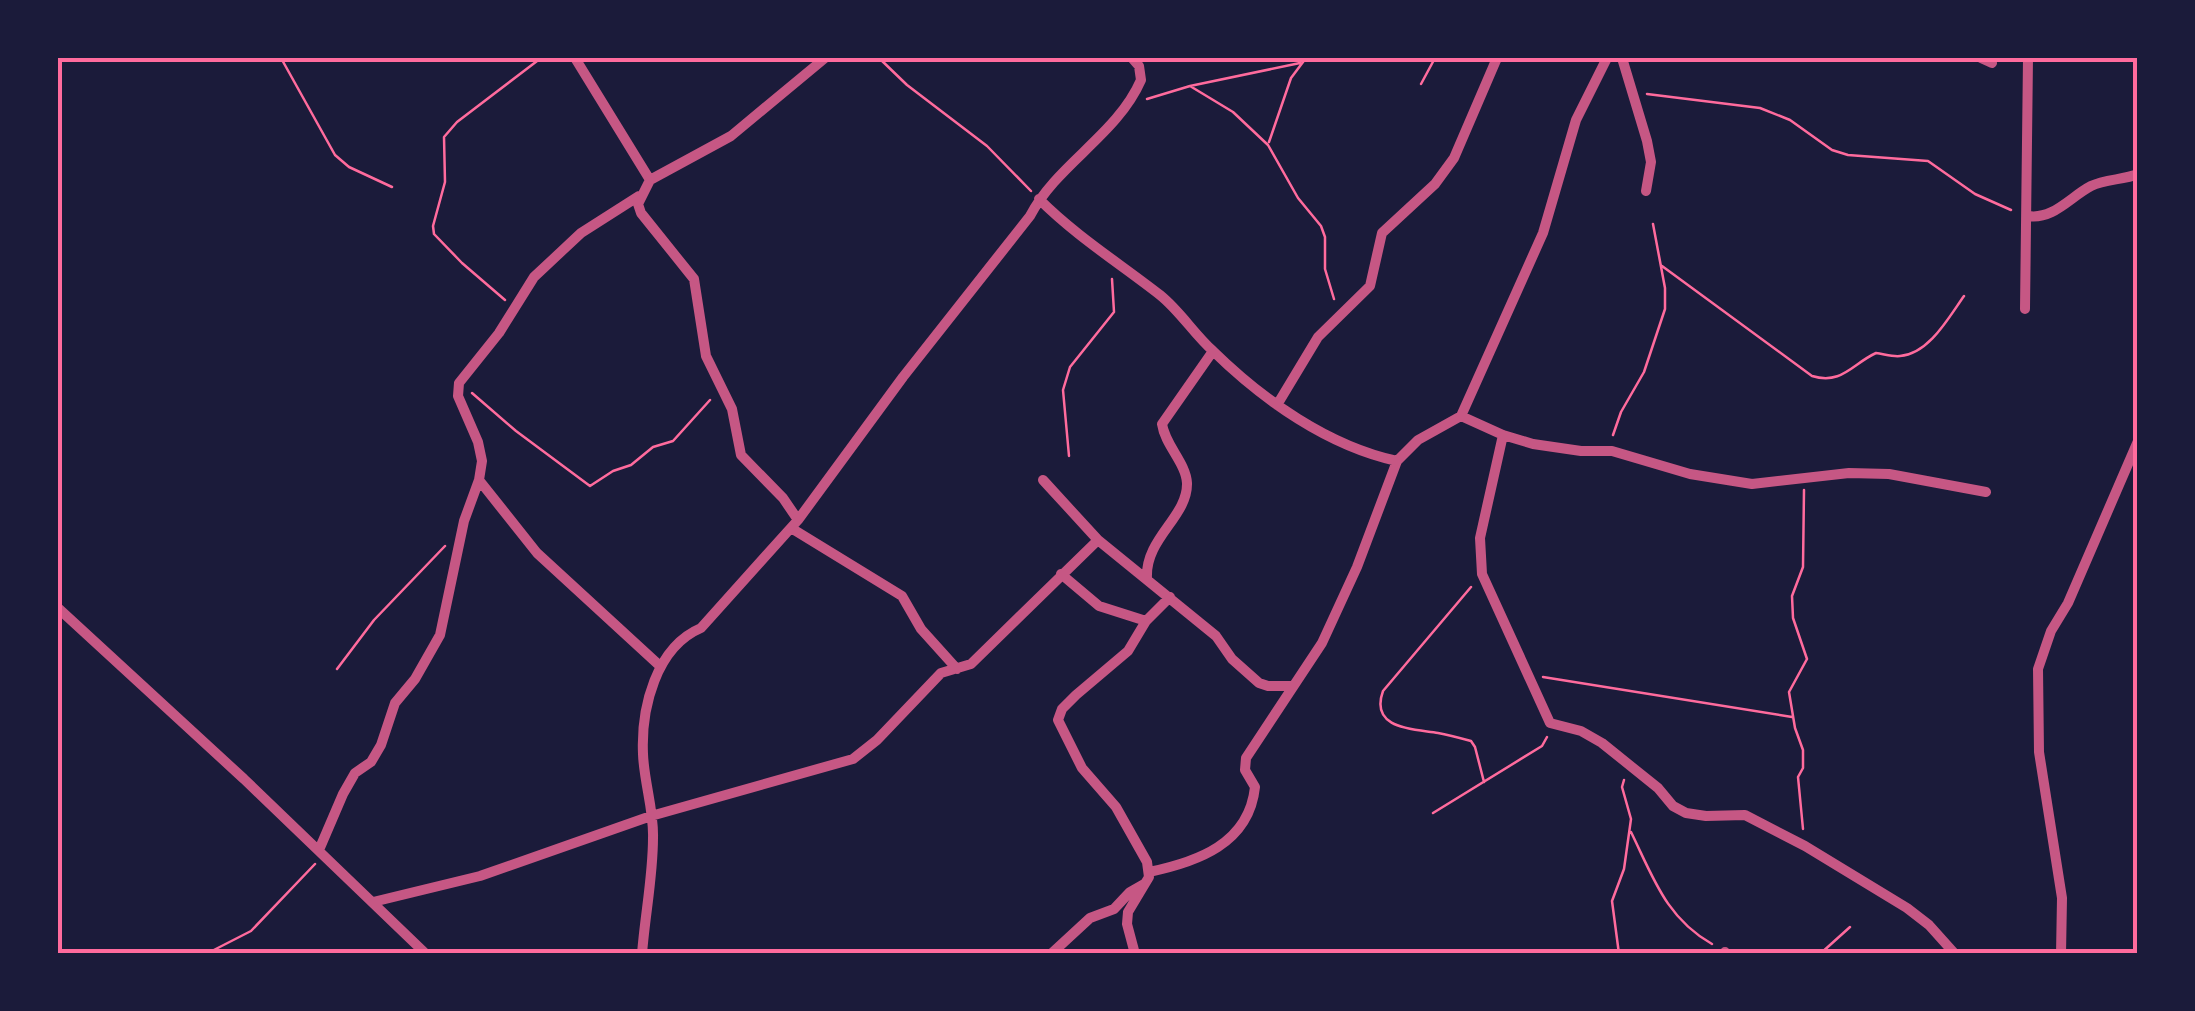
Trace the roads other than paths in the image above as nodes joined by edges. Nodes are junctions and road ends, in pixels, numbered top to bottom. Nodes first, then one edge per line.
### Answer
1 (576, 58) edge
2 (825, 58) edge
3 (1132, 58) edge
4 (1498, 58) edge
5 (1607, 58) edge
6 (1622, 58) edge
7 (2028, 58) edge
8 (2138, 174) edge
9 (650, 180) junction
10 (1646, 191) dead end
11 (640, 196) junction
12 (1039, 199) junction
13 (2028, 216) junction
14 (2025, 308) dead end
15 (1213, 352) junction
16 (1277, 405) junction
17 (1461, 416) junction
18 (1502, 435) junction
19 (2138, 441) edge
20 (1397, 460) junction
21 (479, 480) junction
22 (1043, 480) dead end
23 (1986, 492) dead end
24 (795, 524) junction
25 (1098, 540) junction
26 (1062, 574) junction
27 (1147, 578) junction
28 (1170, 598) junction
29 (58, 608) edge
30 (1146, 621) junction
31 (660, 666) junction
32 (957, 670) junction
33 (1291, 686) junction
34 (651, 816) junction
35 (321, 852) junction
36 (1147, 878) junction
37 (373, 902) junction
38 (1949, 951) edge
39 (426, 954) edge
40 (642, 954) edge
41 (1051, 954) edge
42 (1135, 954) edge
43 (2061, 954) edge

1 - 9 street
2 - 9 street
3 - 12 street
4 - 16 street
5 - 17 street
6 - 10 street
7 - 13 street
8 - 13 street
9 - 11 street
11 - 21 street
11 - 24 street
12 - 15 street
12 - 24 street
13 - 14 street
15 - 16 street
15 - 27 street
16 - 20 street
17 - 18 street
17 - 20 street
18 - 23 street
18 - 38 street
19 - 43 street
20 - 33 street
21 - 31 street
21 - 35 street
22 - 25 street
24 - 31 street
24 - 32 street
25 - 26 street
25 - 27 street
26 - 30 street
26 - 32 street
27 - 28 street
28 - 30 street
28 - 33 street
29 - 35 street
30 - 36 street
31 - 34 street
32 - 34 street
33 - 36 street
34 - 37 street
34 - 40 street
35 - 37 street
36 - 41 street
36 - 42 street
37 - 39 street

